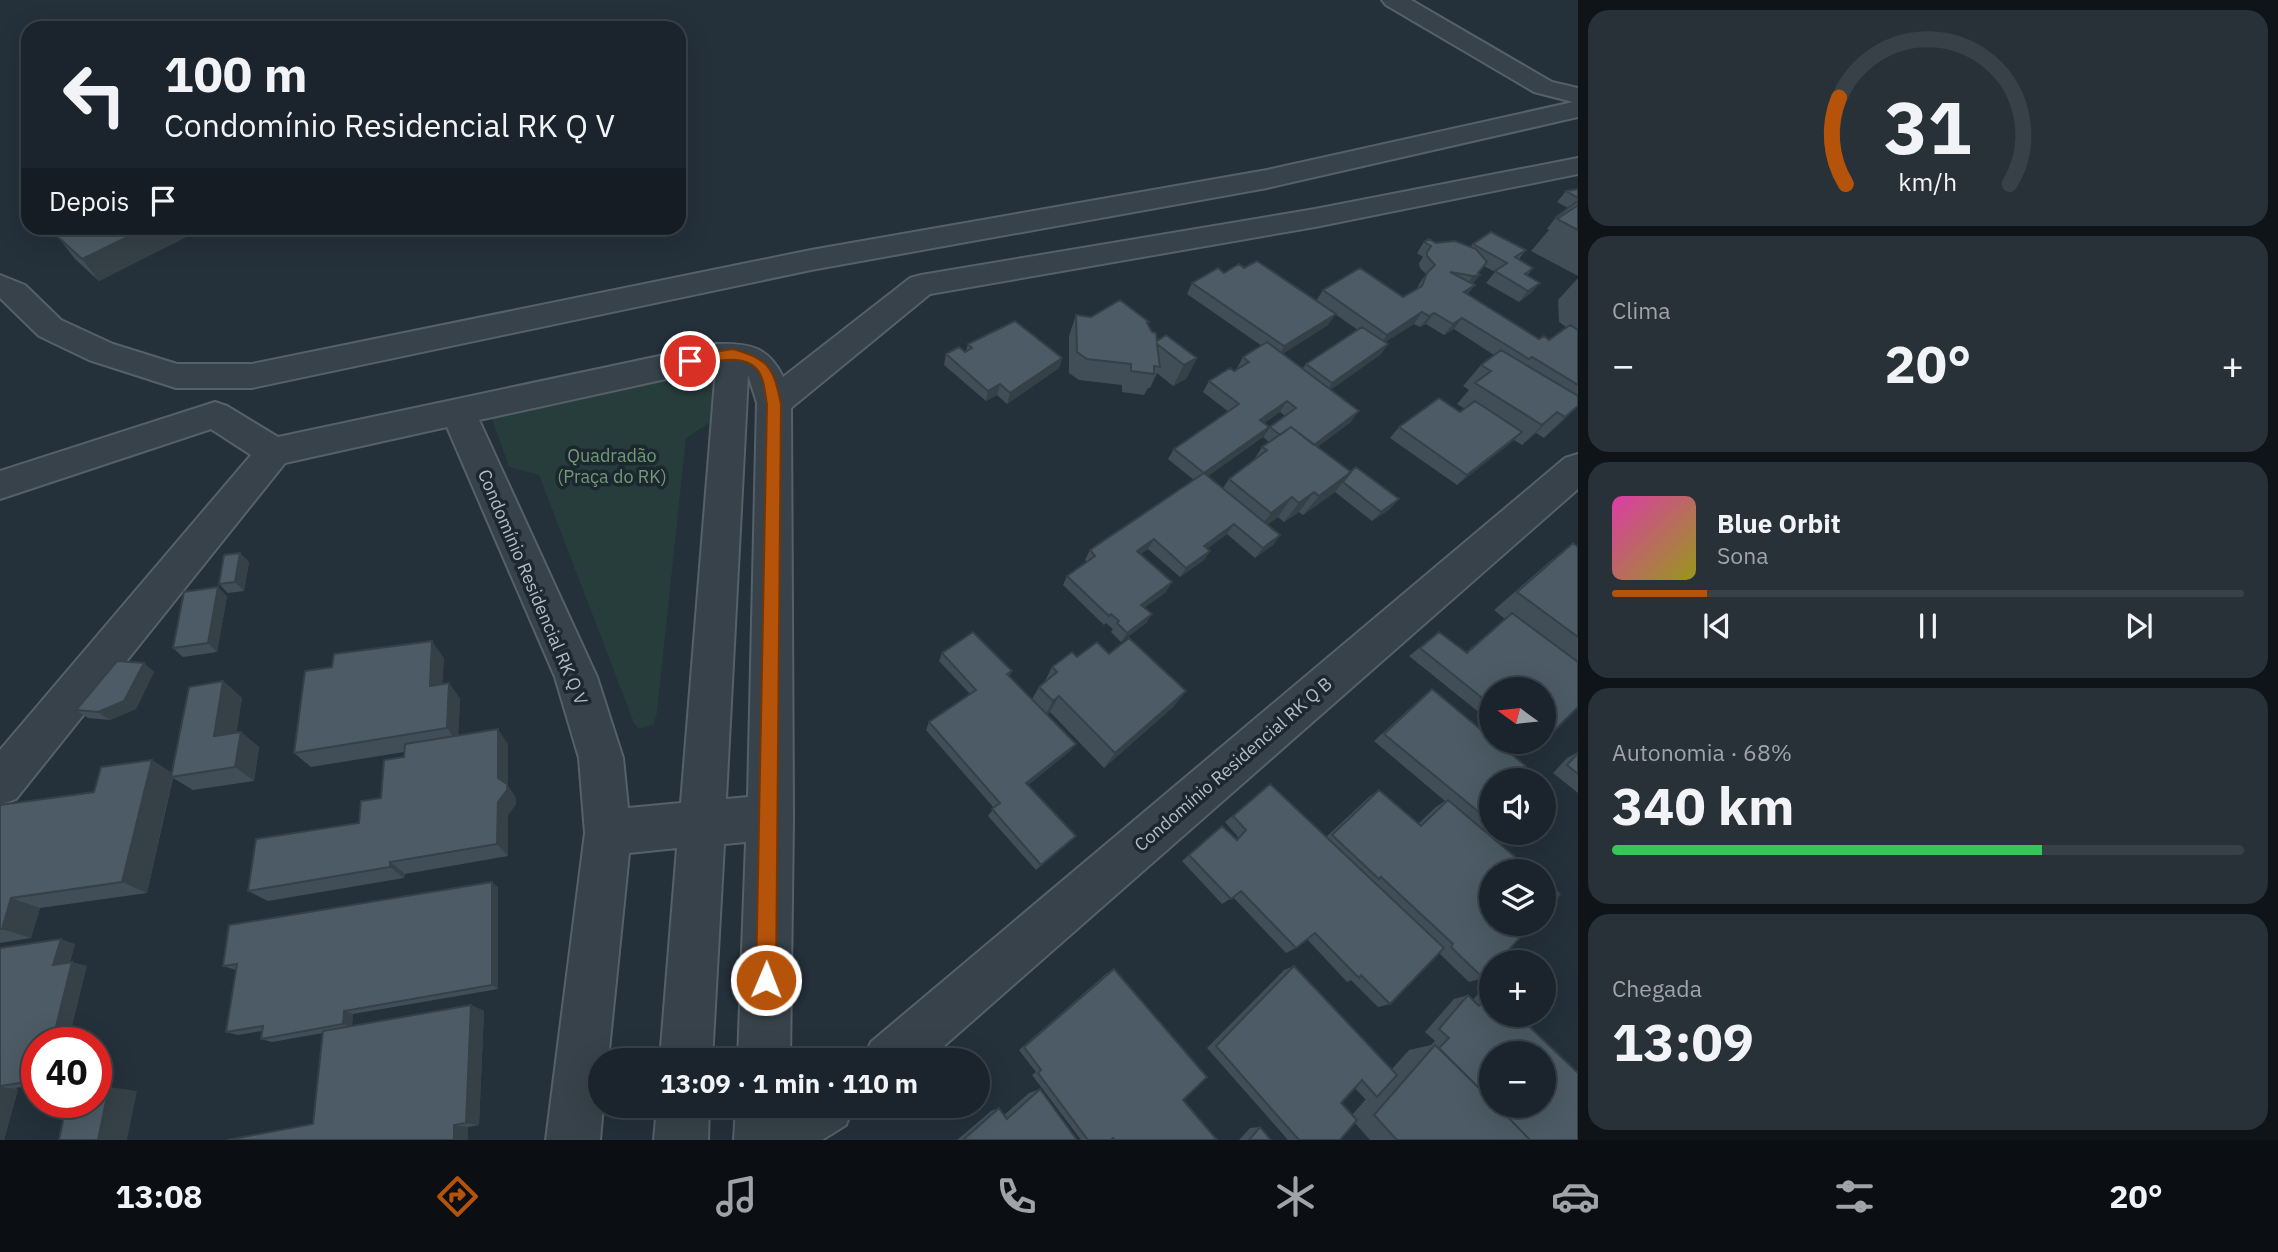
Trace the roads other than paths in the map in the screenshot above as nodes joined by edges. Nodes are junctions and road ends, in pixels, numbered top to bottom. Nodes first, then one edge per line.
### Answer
1 (1394, 0) edge
2 (1578, 96) edge
3 (1578, 109) edge
4 (1578, 166) edge
5 (0, 285) edge
6 (733, 354) junction
7 (774, 404) junction
8 (458, 412) junction
9 (274, 452) junction
10 (1578, 468) edge
11 (0, 485) edge
12 (0, 784) edge
13 (770, 818) junction
14 (702, 824) junction
15 (608, 833) junction
16 (687, 1048) edge
17 (764, 1048) edge
18 (903, 1048) edge
19 (682, 1118) edge
20 (762, 1118) edge
21 (808, 1118) edge
22 (573, 1140) edge
23 (681, 1140) edge
24 (761, 1140) edge
25 (773, 1140) edge

1 - 2 street
3 - 5 street
4 - 7 street
6 - 7 street
6 - 8 street
6 - 14 street
7 - 13 street
8 - 9 street
8 - 15 street, Condomínio Residencial RK Q V
9 - 11 street
9 - 12 street
10 - 18 street, Condomínio Residencial RK Q B
13 - 14 street
13 - 17 street
14 - 15 street
14 - 16 street
15 - 22 street, Condomínio Residencial RK Q V
19 - 23 street
20 - 24 street
21 - 25 street

